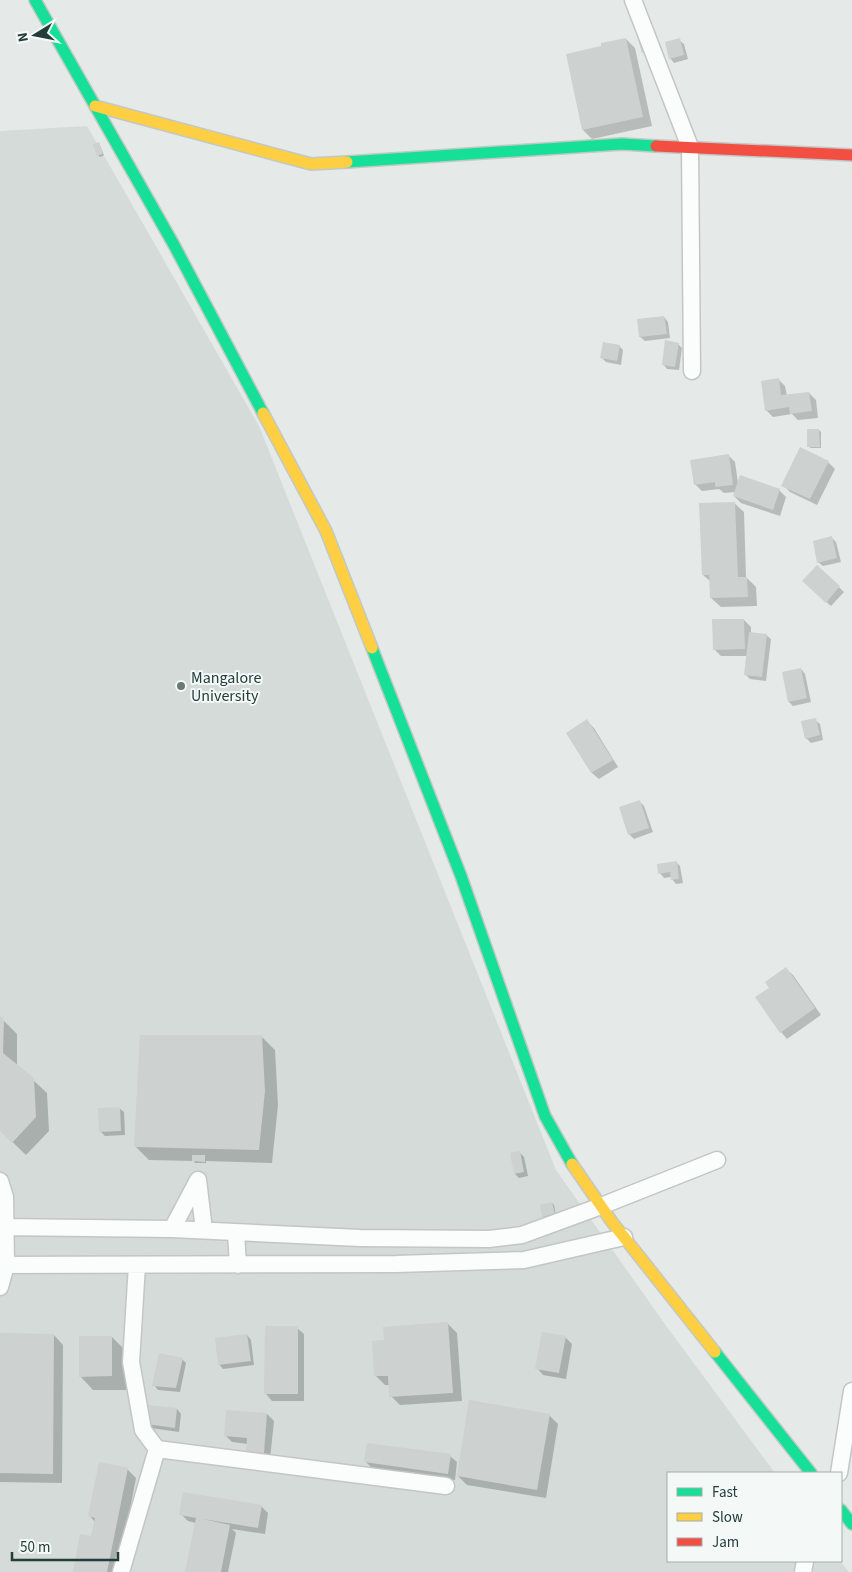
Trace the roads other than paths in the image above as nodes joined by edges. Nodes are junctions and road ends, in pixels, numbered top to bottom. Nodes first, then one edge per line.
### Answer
1 (34, 0) edge
2 (634, 0) edge
3 (95, 106) junction
4 (690, 147) junction
5 (852, 155) edge
6 (692, 370) dead end
7 (718, 1160) dead end
8 (0, 1181) edge
9 (601, 1206) junction
10 (2, 1227) edge
11 (172, 1229) junction
12 (204, 1230) junction
13 (236, 1233) junction
14 (624, 1237) junction
15 (238, 1264) junction
16 (3, 1265) edge
17 (137, 1265) junction
18 (0, 1287) edge
19 (852, 1391) edge
20 (852, 1417) edge
21 (157, 1449) junction
22 (810, 1472) edge
23 (839, 1472) edge
24 (842, 1478) edge
25 (446, 1486) dead end
26 (842, 1511) edge
27 (852, 1524) edge
28 (121, 1572) edge

1 - 3 main road
2 - 4 street
3 - 4 main road
3 - 9 main road
4 - 5 main road
4 - 6 street
7 - 9 street
8 - 10 street
9 - 13 street
9 - 14 main road
10 - 11 street
10 - 16 street
11 - 12 street
11 - 12 street
12 - 13 street
13 - 15 street
14 - 15 street
14 - 22 main road
15 - 17 street
16 - 17 street
16 - 18 street
17 - 21 street
19 - 23 street
20 - 24 street
21 - 25 street
21 - 28 street
26 - 27 main road

